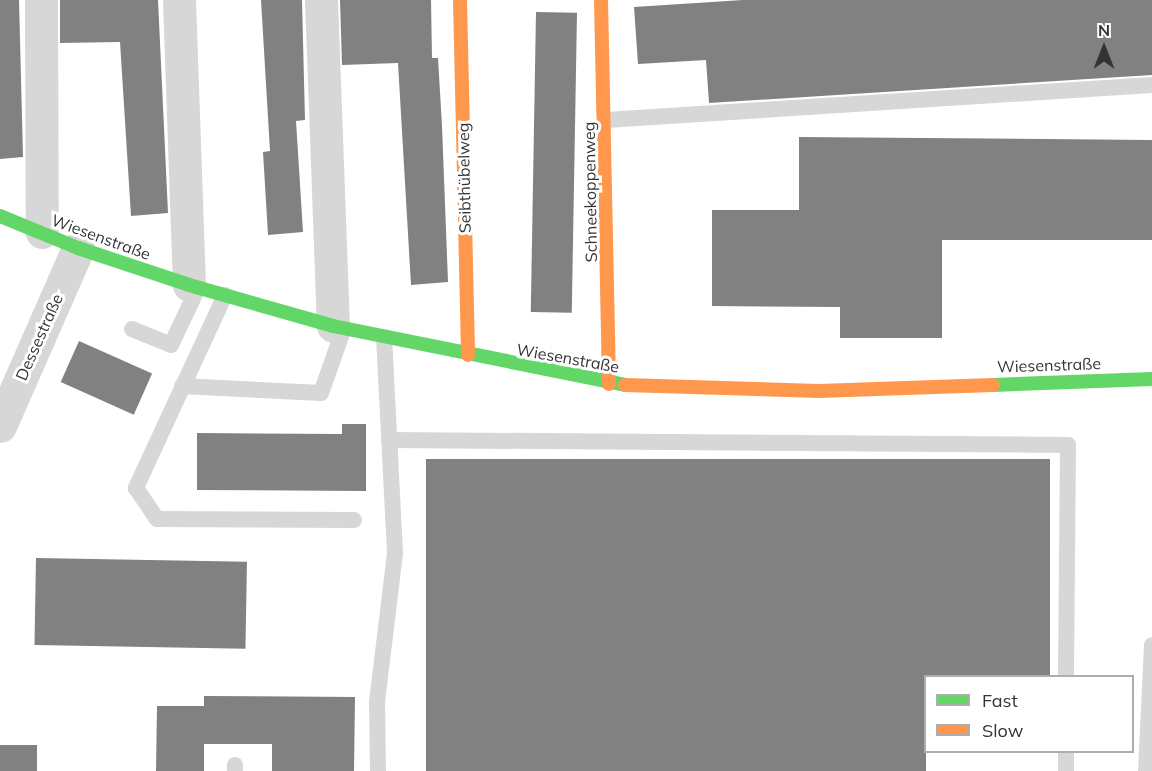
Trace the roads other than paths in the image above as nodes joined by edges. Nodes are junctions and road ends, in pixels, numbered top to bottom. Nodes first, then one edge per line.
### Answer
1 (41, 0) edge
2 (179, 0) edge
3 (321, 0) edge
4 (460, 0) edge
5 (601, 0) edge
6 (1152, 85) edge
7 (606, 120) junction
8 (0, 216) edge
9 (42, 232) junction
10 (78, 248) junction
11 (194, 286) junction
12 (225, 295) junction
13 (339, 327) junction
14 (132, 329) dead end
15 (384, 337) junction
16 (468, 355) junction
17 (1152, 379) edge
18 (609, 384) junction
19 (182, 386) junction
20 (0, 426) edge
21 (389, 440) junction
22 (354, 520) dead end
23 (1152, 645) edge
24 (1066, 675) edge
25 (1066, 753) edge
26 (378, 771) edge
27 (1065, 771) edge
28 (1146, 771) edge

1 - 9 street
2 - 11 street
3 - 13 street
4 - 16 street, Seibthübelweg
5 - 7 street, Schneekoppenweg
6 - 7 lane
7 - 18 street, Schneekoppenweg
8 - 9 street, Wiesenstraße
9 - 10 street, Wiesenstraße
10 - 11 street, Wiesenstraße
10 - 20 street, Dessestraße
11 - 12 street, Wiesenstraße
11 - 14 lane
12 - 13 street, Wiesenstraße
12 - 19 lane
13 - 15 street, Wiesenstraße
13 - 19 lane
15 - 16 street, Wiesenstraße
15 - 21 lane
16 - 18 street, Wiesenstraße
17 - 18 street, Wiesenstraße
19 - 22 lane
21 - 24 lane
21 - 26 lane
23 - 28 lane
25 - 27 lane

